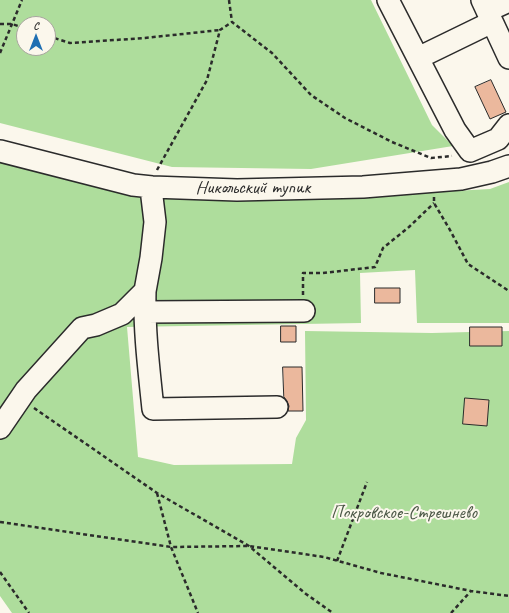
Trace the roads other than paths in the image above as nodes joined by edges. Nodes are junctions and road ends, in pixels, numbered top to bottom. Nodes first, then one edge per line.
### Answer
1 (388, 0) edge
2 (509, 1) edge
3 (487, 11) edge
4 (418, 58) junction
5 (509, 58) edge
6 (509, 125) edge
7 (0, 151) edge
8 (470, 152) junction
9 (509, 166) edge
10 (474, 176) junction
11 (152, 187) junction
12 (145, 291) junction
13 (304, 311) road end
14 (145, 312) junction
15 (277, 407) dead end
16 (0, 428) edge

1 - 4 street
2 - 3 street
3 - 4 street
3 - 5 street
4 - 8 street
6 - 8 street
7 - 11 street, Никольский тупик
8 - 10 street
9 - 10 street, Никольский тупик
10 - 11 street, Никольский тупик
11 - 12 street
12 - 14 street
12 - 16 street
13 - 14 street
14 - 15 street

